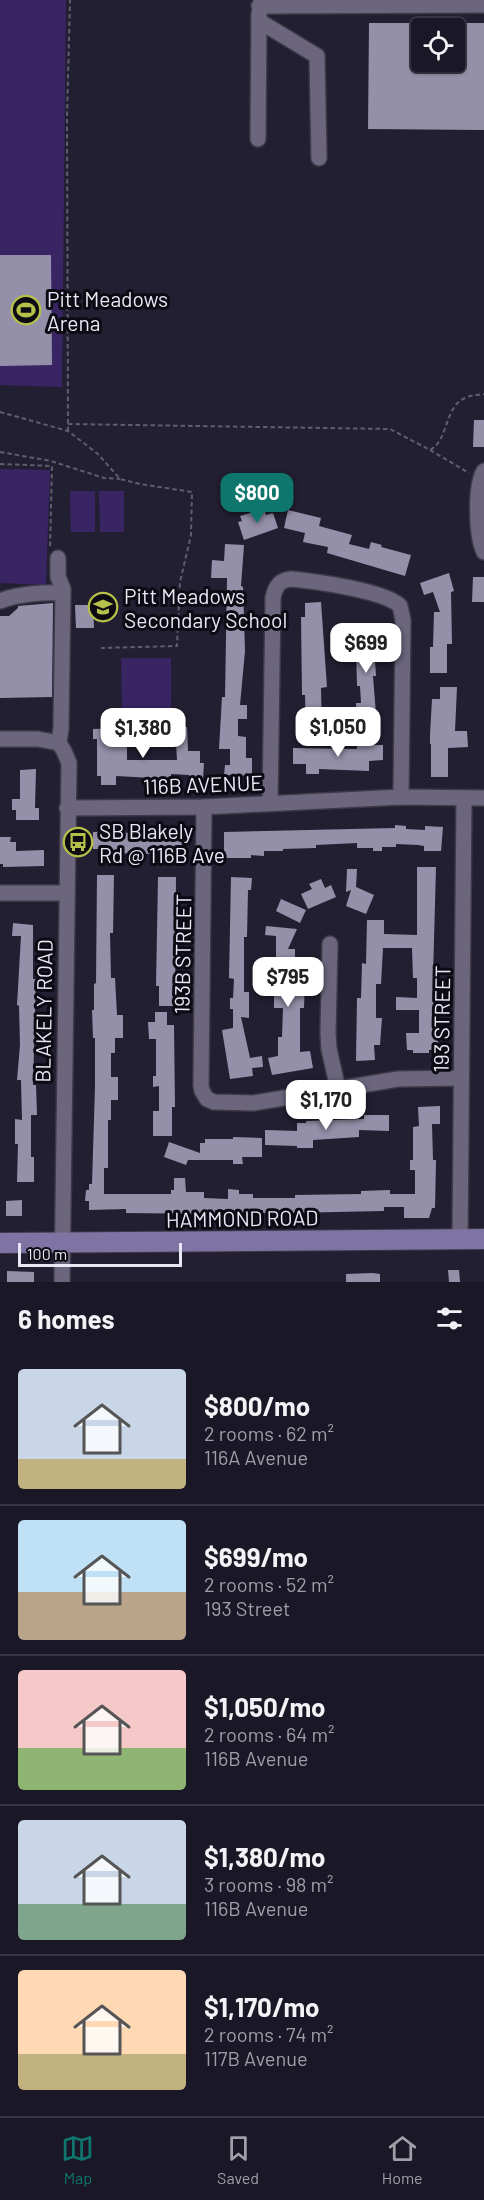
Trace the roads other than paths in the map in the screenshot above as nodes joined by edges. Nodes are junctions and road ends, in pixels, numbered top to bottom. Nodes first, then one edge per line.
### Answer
1 (484, 5) edge
2 (259, 9) edge
3 (258, 139) dead end
4 (318, 158) dead end
5 (482, 475) edge
6 (484, 552) edge
7 (54, 558) road end
8 (63, 591) junction
9 (0, 601) edge
10 (0, 739) edge
11 (59, 744) junction
12 (401, 797) junction
13 (464, 798) junction
14 (484, 798) edge
15 (270, 803) junction
16 (204, 807) junction
17 (67, 808) junction
18 (0, 893) edge
19 (65, 893) junction
20 (330, 944) dead end
21 (461, 1078) junction
22 (338, 1089) junction
23 (484, 1239) edge
24 (460, 1240) junction
25 (0, 1243) edge
26 (62, 1243) junction
27 (62, 1282) edge

1 - 2 street
2 - 3 street
2 - 4 street
5 - 6 street
7 - 8 street
8 - 9 street
8 - 11 street
10 - 11 street
11 - 17 street, BLAKELY ROAD
12 - 13 street, 116B AVENUE
12 - 15 street, 116B AVENUE
12 - 15 street
13 - 14 street, 116B AVENUE
13 - 21 street, 193 STREET
15 - 16 street, 116B AVENUE
16 - 17 street, 116B AVENUE
16 - 22 street, 193B STREET
17 - 19 street, BLAKELY ROAD
18 - 19 street
19 - 26 street, BLAKELY ROAD
20 - 22 street
21 - 22 street
21 - 24 street, 193 STREET
23 - 24 main road, HAMMOND ROAD
24 - 26 main road, HAMMOND ROAD
25 - 26 main road, HAMMOND ROAD
26 - 27 street, BLAKELY ROAD

